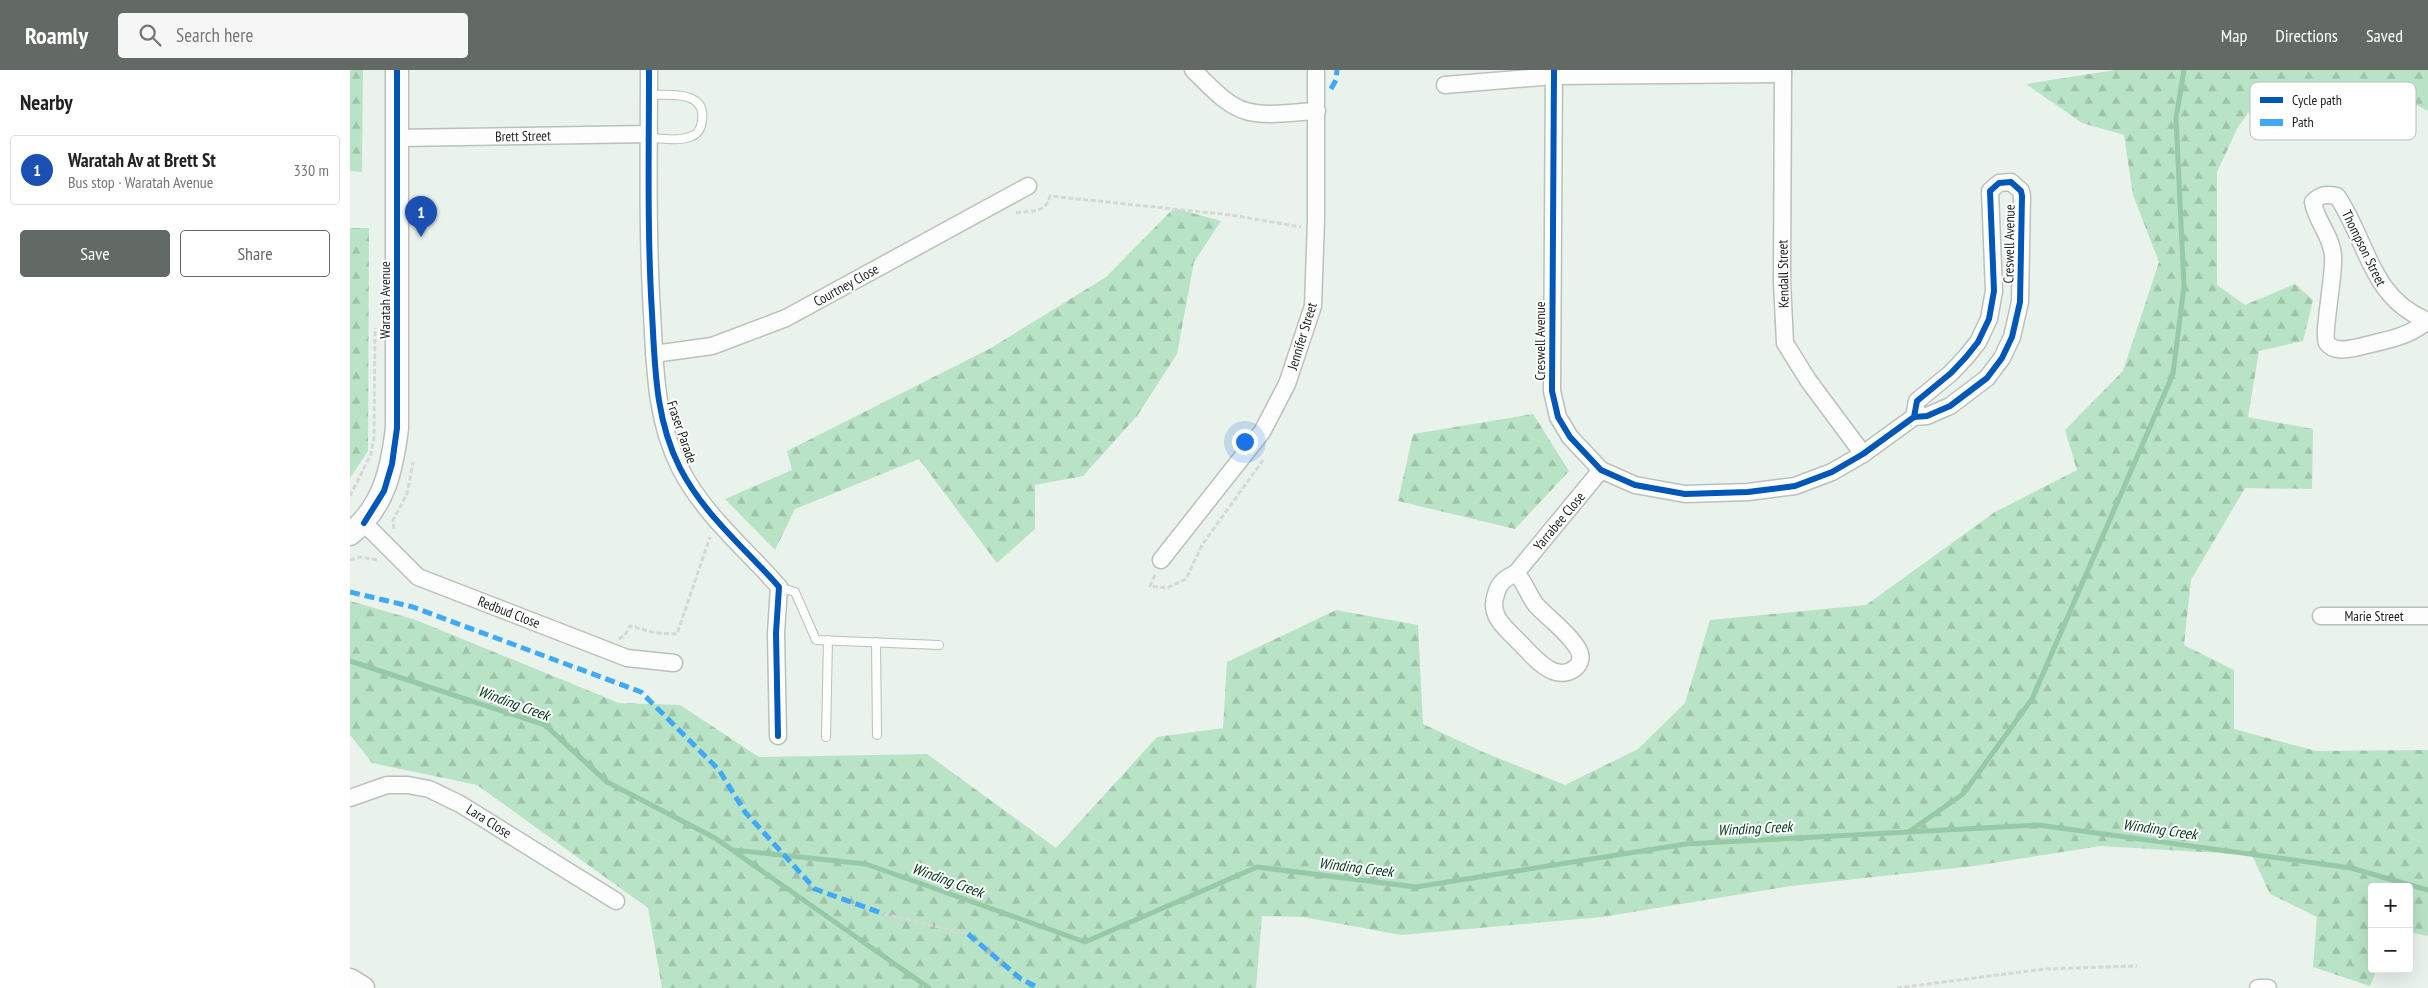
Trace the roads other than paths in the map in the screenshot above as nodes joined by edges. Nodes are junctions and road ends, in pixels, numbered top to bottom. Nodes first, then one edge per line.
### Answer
1 (397, 70) edge
2 (649, 70) edge
3 (1193, 70) edge
4 (1316, 70) edge
5 (1783, 72) edge
6 (1554, 73) edge
7 (1445, 85) dead end
8 (649, 95) junction
9 (1317, 111) junction
10 (649, 136) junction
11 (397, 138) junction
12 (1028, 186) dead end
13 (2428, 321) edge
14 (654, 354) junction
15 (1914, 417) junction
16 (1863, 454) junction
17 (1601, 470) junction
18 (357, 528) edge
19 (1161, 560) dead end
20 (1516, 573) junction
21 (779, 587) junction
22 (2321, 616) dead end
23 (2428, 616) edge
24 (828, 640) junction
25 (876, 642) junction
26 (939, 645) dead end
27 (674, 663) dead end
28 (877, 735) dead end
29 (778, 736) dead end
30 (826, 737) dead end
31 (350, 798) edge
32 (616, 901) dead end
33 (350, 980) edge
34 (363, 988) edge
35 (2258, 988) edge
36 (2268, 988) edge

1 - 11 street, Waratah Avenue
2 - 8 street, Fraser Parade
3 - 9 street
4 - 9 street, Jennifer Street
5 - 6 street
5 - 16 street, Kendall Street
6 - 7 street
6 - 17 street, Creswell Avenue
8 - 10 street, Fraser Parade
8 - 10 lane
9 - 19 street, Jennifer Street
10 - 11 street, Brett Street
10 - 14 street, Fraser Parade
11 - 18 street, Waratah Avenue
12 - 14 street, Courtney Close
13 - 13 street, Thompson Street
14 - 21 street, Fraser Parade
15 - 15 street, Creswell Avenue
15 - 16 street, Creswell Avenue
16 - 17 street, Creswell Avenue
17 - 20 street, Yarrabee Close
18 - 27 street, Redbud Close
20 - 20 street, Yarrabee Close
21 - 24 lane
21 - 29 street
22 - 23 street, Marie Street
24 - 25 lane
24 - 30 lane
25 - 26 lane
25 - 28 lane
31 - 32 street, Lara Close
33 - 34 street
35 - 36 street

